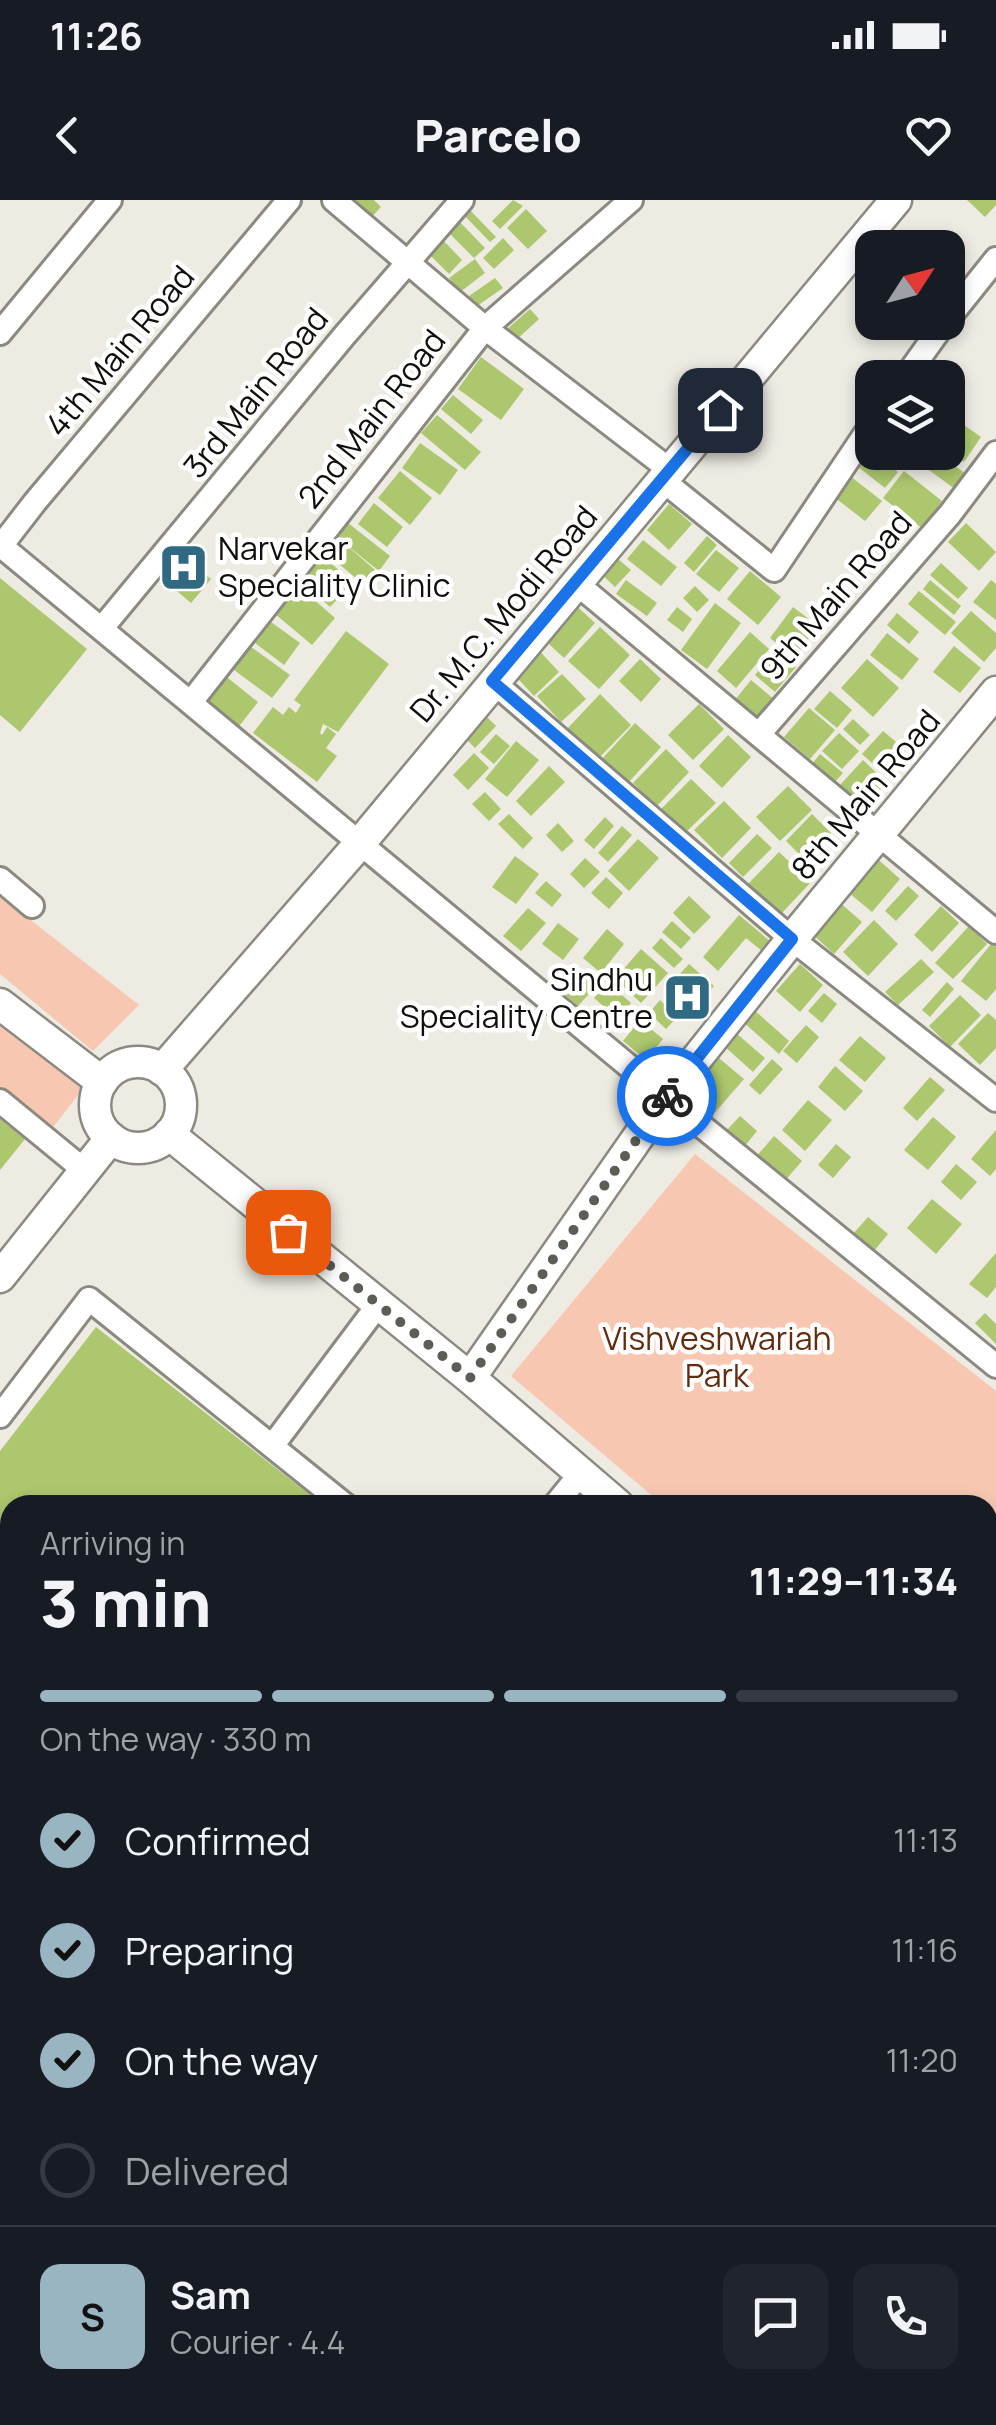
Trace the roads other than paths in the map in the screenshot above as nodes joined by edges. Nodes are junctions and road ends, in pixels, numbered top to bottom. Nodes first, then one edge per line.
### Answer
1 (110, 200) edge
2 (290, 200) edge
3 (334, 200) edge
4 (462, 200) edge
5 (631, 200) edge
6 (896, 200) edge
7 (996, 259) edge
8 (408, 260) junction
9 (965, 297) edge
10 (485, 328) junction
11 (0, 333) edge
12 (855, 449) edge
13 (996, 453) edge
14 (666, 474) junction
15 (1, 545) edge
16 (576, 583) junction
17 (102, 628) junction
18 (492, 681) junction
19 (996, 692) edge
20 (191, 702) junction
21 (760, 733) junction
22 (881, 834) junction
23 (361, 842) junction
24 (0, 880) edge
25 (32, 906) dead end
26 (996, 932) edge
27 (792, 939) junction
28 (0, 1004) edge
29 (162, 1070) junction
30 (102, 1082) junction
31 (666, 1097) junction
32 (996, 1100) edge
33 (0, 1101) edge
34 (169, 1134) junction
35 (111, 1138) junction
36 (84, 1170) junction
37 (0, 1277) edge
38 (378, 1305) junction
39 (996, 1366) edge
40 (470, 1378) junction
41 (0, 1416) edge
42 (273, 1445) junction
43 (581, 1473) junction
44 (333, 1495) edge
45 (564, 1495) edge
46 (606, 1495) edge

1 - 11 street
2 - 15 street, 4th Main Road
3 - 8 street
4 - 8 street, 3rd Main Road
5 - 10 street, 2nd Main Road
6 - 14 street, Dr. M.C. Modi Road
7 - 9 street
8 - 10 street
8 - 17 street, 3rd Main Road
10 - 14 street
10 - 20 street, 2nd Main Road
12 - 14 street
13 - 21 street, 9th Main Road
14 - 16 street, Dr. M.C. Modi Road
15 - 17 street
16 - 18 street, Dr. M.C. Modi Road
16 - 21 street
17 - 20 street
18 - 23 street, Dr. M.C. Modi Road
18 - 27 street
19 - 22 street, 8th Main Road
20 - 23 street
21 - 22 street
22 - 26 street
22 - 27 street, 8th Main Road
23 - 29 street, Dr. M.C. Modi Road
23 - 31 street
24 - 25 street
27 - 31 street, 8th Main Road
27 - 32 street
28 - 30 street
29 - 30 street
29 - 34 street
30 - 35 street
31 - 39 street
31 - 40 street, 8th Main Road
33 - 36 street
34 - 35 street
34 - 38 street
35 - 36 street
36 - 37 street
38 - 40 street
38 - 42 street
40 - 43 street
41 - 42 street
42 - 44 street
43 - 45 street
43 - 46 street

